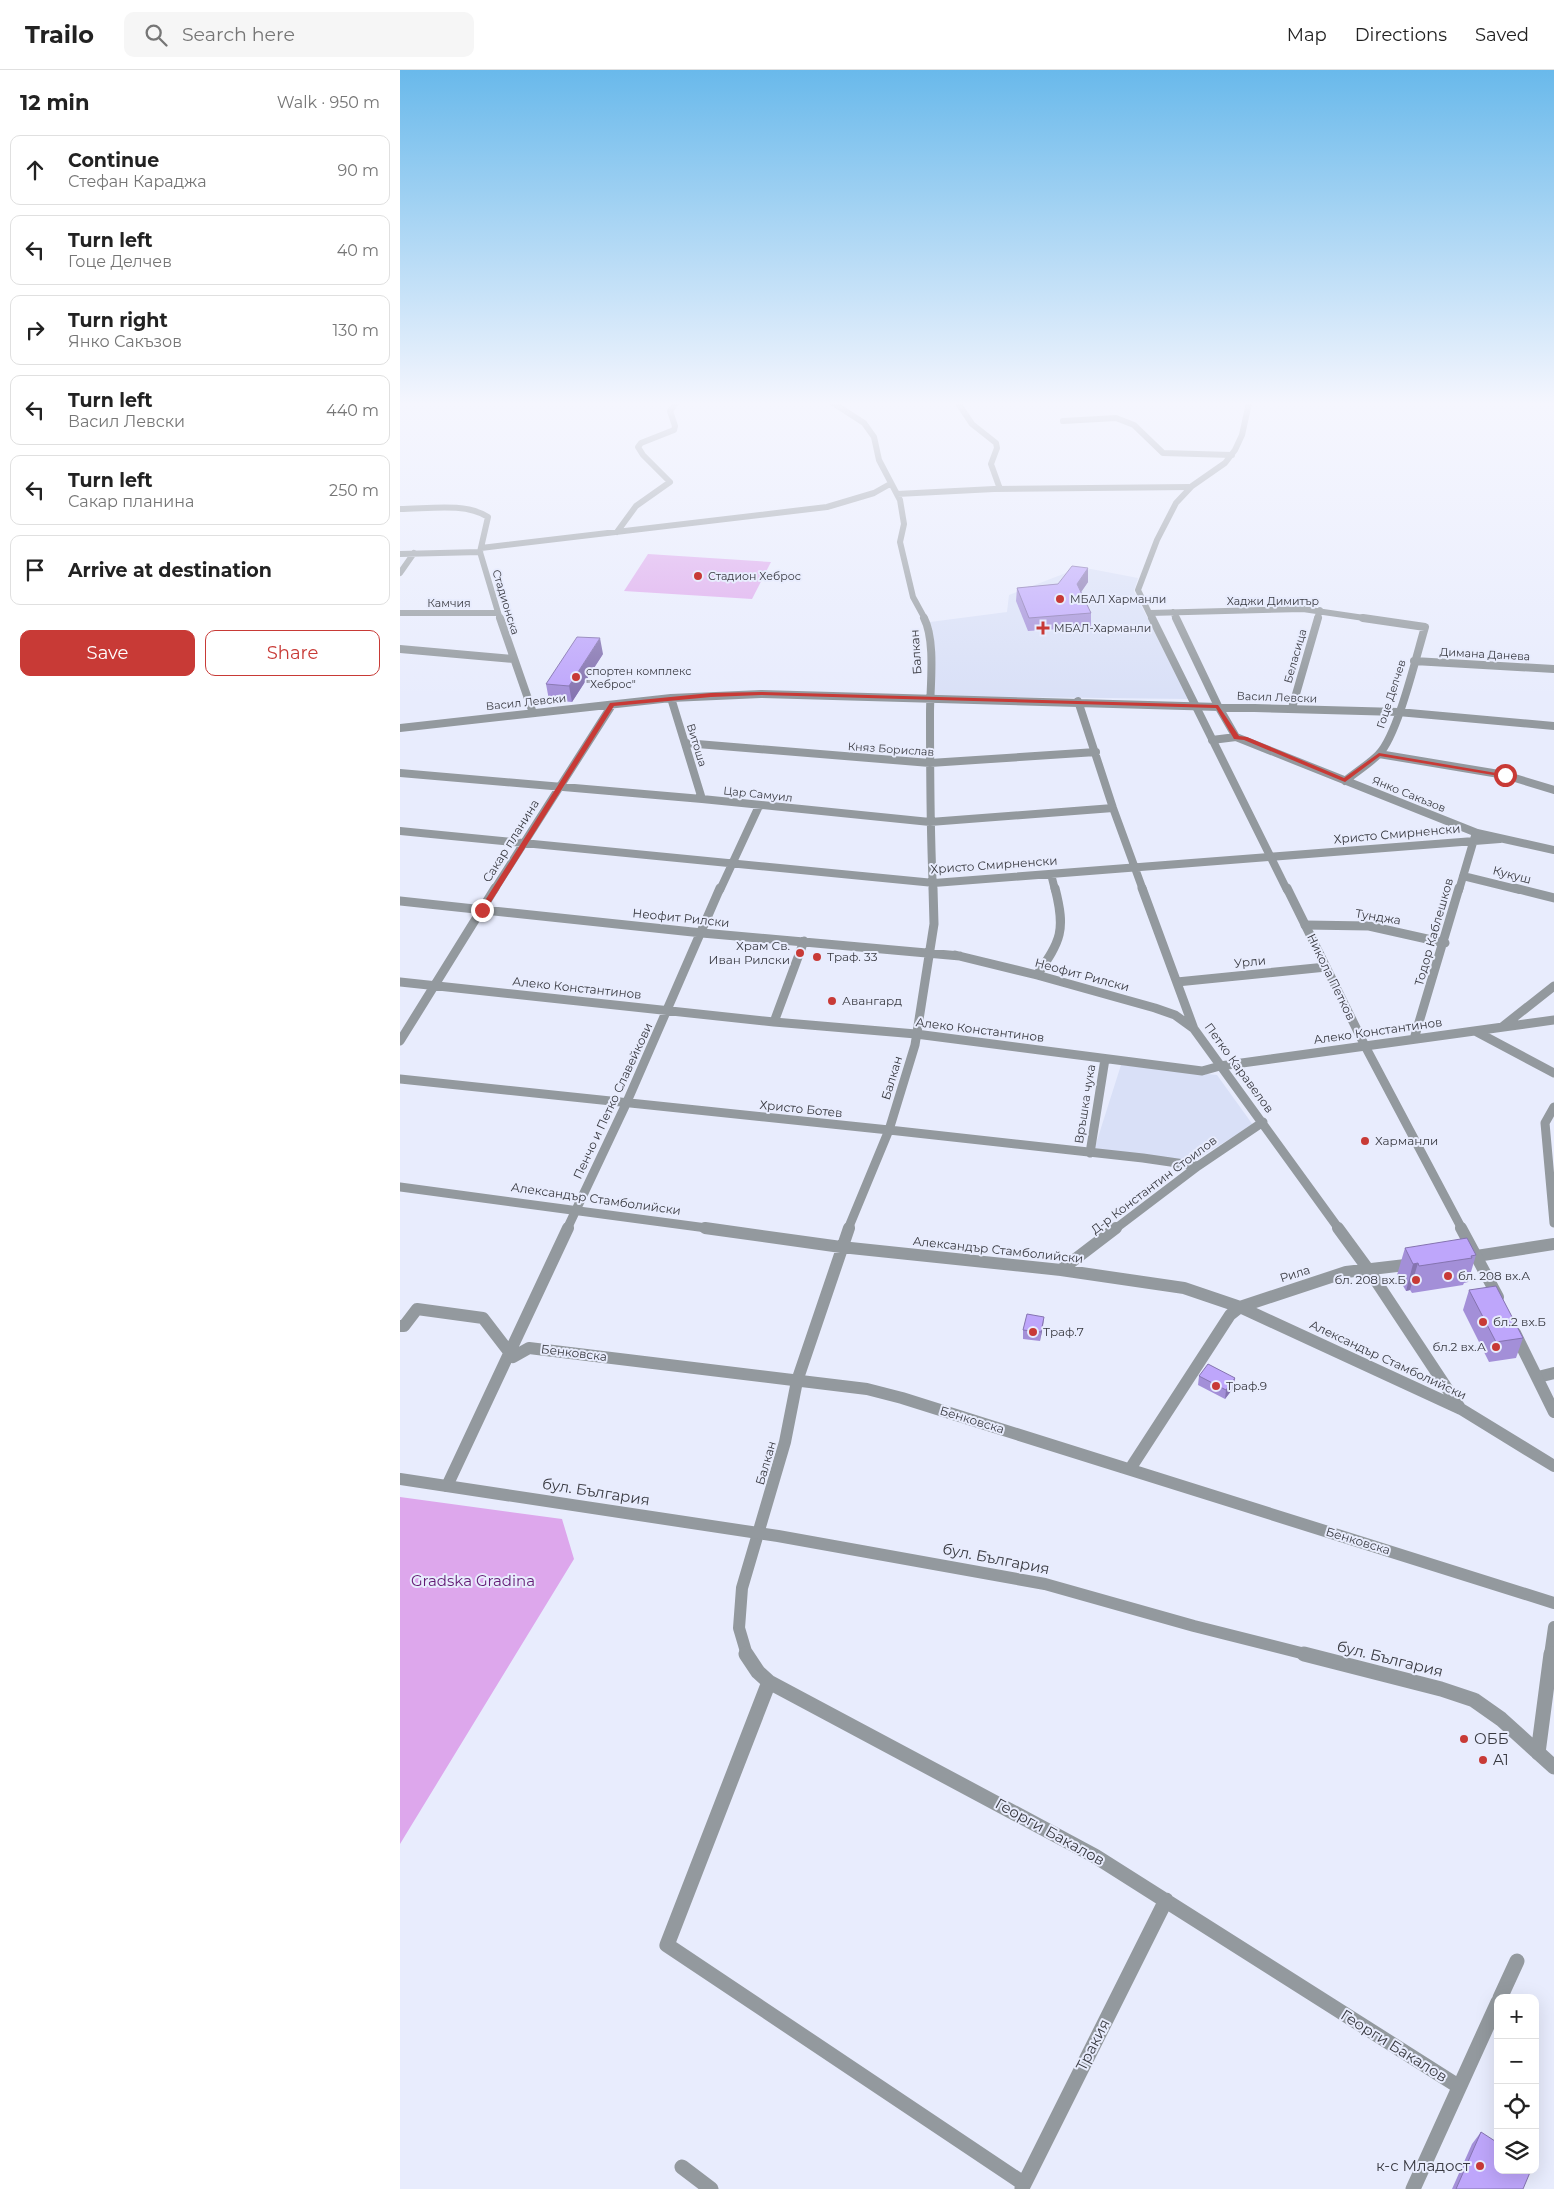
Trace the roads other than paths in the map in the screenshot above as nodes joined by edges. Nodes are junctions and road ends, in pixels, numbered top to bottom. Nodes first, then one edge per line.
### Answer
1 (642, 502) edge
2 (840, 502) edge
3 (900, 502) edge
4 (1177, 502) edge
5 (400, 509) edge
6 (617, 532) junction
7 (480, 550) junction
8 (400, 554) edge
9 (414, 554) junction
10 (400, 573) edge
11 (1320, 610) junction
12 (1173, 612) junction
13 (400, 613) edge
14 (498, 613) junction
15 (1150, 613) junction
16 (1425, 627) joint
17 (400, 649) edge
18 (513, 659) junction
19 (1414, 661) junction
20 (1554, 669) edge
21 (671, 698) junction
22 (930, 699) junction
23 (1078, 701) junction
24 (612, 705) junction
25 (1196, 706) junction
26 (1218, 706) junction
27 (1292, 708) junction
28 (1398, 712) junction
29 (533, 713) junction
30 (1554, 726) edge
31 (400, 728) edge
32 (1236, 737) junction
33 (1212, 740) junction
34 (685, 743) junction
35 (1096, 752) junction
36 (1379, 754) junction
37 (930, 763) junction
38 (400, 772) edge
39 (1345, 780) junction
40 (560, 787) junction
41 (1554, 790) edge
42 (702, 798) junction
43 (759, 806) junction
44 (1113, 808) junction
45 (930, 822) junction
46 (400, 831) edge
47 (1475, 836) junction
48 (524, 844) junction
49 (1554, 850) edge
50 (1270, 857) junction
51 (731, 864) junction
52 (1135, 868) junction
53 (1051, 874) junction
54 (1463, 876) junction
55 (934, 883) junction
56 (1554, 898) edge
57 (400, 901) edge
58 (482, 910) junction
59 (1306, 925) junction
60 (702, 933) junction
61 (804, 941) junction
62 (1445, 943) junction
63 (930, 952) junction
64 (1326, 967) junction
65 (1037, 975) junction
66 (400, 982) edge
67 (1177, 982) junction
68 (433, 986) junction
69 (1554, 986) edge
70 (669, 1010) junction
71 (1554, 1020) edge
72 (774, 1022) junction
73 (1501, 1027) junction
74 (1194, 1028) junction
75 (1475, 1031) junction
76 (916, 1034) junction
77 (1414, 1039) junction
78 (400, 1041) edge
79 (1365, 1046) junction
80 (1105, 1059) junction
81 (1220, 1066) junction
82 (1554, 1073) edge
83 (400, 1079) edge
84 (626, 1104) junction
85 (1554, 1107) edge
86 (1263, 1122) junction
87 (889, 1130) junction
88 (1090, 1153) junction
89 (1198, 1166) junction
90 (400, 1187) edge
91 (576, 1210) junction
92 (1554, 1223) edge
93 (1554, 1244) edge
94 (840, 1247) junction
95 (1477, 1256) junction
96 (1457, 1258) edge
97 (1427, 1262) edge
98 (1368, 1269) junction
99 (1061, 1270) junction
100 (1240, 1307) junction
101 (1503, 1308) edge
102 (1512, 1325) edge
103 (401, 1328) edge
104 (509, 1354) junction
105 (1554, 1373) edge
106 (1538, 1377) junction
107 (797, 1381) junction
108 (1461, 1409) junction
109 (1554, 1412) edge
110 (1554, 1466) edge
111 (1130, 1469) junction
112 (400, 1479) edge
113 (447, 1486) junction
114 (758, 1533) junction
115 (1554, 1603) edge
116 (1554, 1627) edge
117 (769, 1682) junction
118 (1538, 1753) junction
119 (1554, 1767) edge
120 (1166, 1900) junction
121 (1516, 1961) dead end
122 (1502, 1994) edge
123 (1494, 2010) edge
124 (1458, 2086) junction
125 (682, 2167) dead end
126 (1022, 2186) edge
127 (710, 2189) edge
128 (1414, 2189) edge

1 - 6 street
2 - 6 street
3 - 22 street, Балкан
4 - 15 street, Никола Петков
5 - 7 street, Стадионска
6 - 7 street
7 - 9 street
7 - 14 street, Стадионска
8 - 9 street
9 - 10 street
11 - 12 street, Хаджи Димитър
11 - 16 street, Хаджи Димитър
11 - 27 street, Беласица
12 - 15 street, Хаджи Димитър
12 - 26 street
13 - 14 street, Камчия
14 - 18 street, Стадионска
15 - 25 street, Никола Петков
16 - 19 street, Гоце Делчев
17 - 18 street
18 - 29 street, Стадионска
19 - 20 street, Димана Данева
19 - 28 street, Гоце Делчев
21 - 22 street, Васил Левски
21 - 24 street, Васил Левски
21 - 34 street, Витоша
22 - 23 street, Васил Левски
22 - 37 street, Балкан
23 - 25 street, Васил Левски
23 - 35 street, Петко Каравелов
24 - 29 street, Васил Левски
24 - 40 street, Сакар планина
25 - 26 street, Васил Левски
25 - 33 street, Никола Петков
26 - 27 street, Васил Левски
26 - 32 street
27 - 28 street, Васил Левски
28 - 30 street, Васил Левски
28 - 36 street, Гоце Делчев
29 - 31 street, Васил Левски
32 - 33 street
32 - 39 street, Янко Сакъзов
33 - 50 street, Никола Петков
34 - 37 street, Княз Борислав
34 - 42 street, Витоша
35 - 37 street, Княз Борислав
35 - 44 street, Петко Каравелов
36 - 39 street, Гоце Делчев
36 - 41 street
37 - 45 street, Балкан
38 - 40 street, Цар Самуил
39 - 47 street, Янко Сакъзов
40 - 42 street, Цар Самуил
40 - 48 street, Сакар планина
42 - 43 street, Цар Самуил
43 - 45 street, Цар Самуил
43 - 51 street, Пенчо и Петко Славейкови
44 - 45 street, Цар Самуил
44 - 52 street, Петко Каравелов
45 - 55 street, Балкан
46 - 48 street, Христо Смирненски
47 - 49 street, Христо Смирненски
47 - 50 street, Христо Смирненски
47 - 54 street, Тодор Каблешков
48 - 51 street, Христо Смирненски
48 - 58 street, Сакар планина
50 - 52 street, Христо Смирненски
50 - 59 street, Никола Петков
51 - 55 street, Христо Смирненски
51 - 60 street, Пенчо и Петко Славейкови
52 - 53 street, Христо Смирненски
52 - 67 street, Петко Каравелов
53 - 55 street, Христо Смирненски
53 - 65 street
54 - 56 street, Кукуш
54 - 62 street, Тодор Каблешков
55 - 63 street, Балкан
57 - 58 street, Неофит Рилски
58 - 60 street, Неофит Рилски
58 - 68 street, Сакар планина
59 - 62 street, Тунджа
59 - 64 street, Никола Петков
60 - 61 street, Неофит Рилски
60 - 70 street, Пенчо и Петко Славейкови
61 - 63 street, Неофит Рилски
61 - 72 street
62 - 77 street, Тодор Каблешков
63 - 65 street, Неофит Рилски
63 - 76 street, Балкан
64 - 67 street, Урли
64 - 79 street, Никола Петков
65 - 74 street, Неофит Рилски
66 - 68 street, Алеко Константинов
67 - 74 street, Петко Каравелов
68 - 70 street, Алеко Константинов
68 - 78 street, Сакар планина
69 - 73 street
70 - 72 street, Алеко Константинов
70 - 84 street, Пенчо и Петко Славейкови
71 - 73 street, Алеко Константинов
72 - 76 street, Алеко Константинов
73 - 75 street, Алеко Константинов
74 - 81 street, Петко Каравелов
75 - 77 street, Алеко Константинов
75 - 82 street
76 - 80 street, Алеко Константинов
76 - 87 street, Балкан
77 - 79 street, Алеко Константинов
79 - 81 street, Алеко Константинов
79 - 95 street, Никола Петков
80 - 81 street, Алеко Константинов
80 - 88 street, Връшка чука
81 - 86 street, Петко Каравелов
83 - 84 street, Христо Ботев
84 - 87 street, Христо Ботев
84 - 91 street, Пенчо и Петко Славейкови
85 - 92 street
86 - 89 street, Д-р Константин Стоилов
86 - 98 street, Петко Каравелов
87 - 88 street, Христо Ботев
87 - 94 street, Балкан
88 - 89 street, Христо Ботев
89 - 99 street, Д-р Константин Стоилов
90 - 91 street, Александър Стамболийски
91 - 94 street, Александър Стамболийски
91 - 104 street, Пенчо и Петко Славейкови
93 - 95 street
94 - 99 street, Александър Стамболийски
94 - 107 street, Балкан
95 - 96 street
95 - 101 street, Никола Петков
97 - 98 street, Рила
98 - 100 street, Рила
98 - 108 street, Петко Каравелов
99 - 100 street, Александър Стамболийски
100 - 108 street, Александър Стамболийски
100 - 111 street, Рила
102 - 106 street
103 - 104 street
104 - 107 street, Бенковска
104 - 113 street, Пенчо и Петко Славейкови
105 - 106 street
106 - 109 street
107 - 111 street, Бенковска
107 - 114 street, Балкан
108 - 110 street, Александър Стамболийски
111 - 115 street, Бенковска
112 - 113 street, бул. България
113 - 114 street, бул. България
114 - 117 street, Георги Бакалов
114 - 118 street, бул. България
116 - 118 street
117 - 120 street, Георги Бакалов
117 - 126 street
118 - 119 street, бул. България
120 - 124 street, Георги Бакалов
120 - 126 street, Тракия
121 - 122 street
123 - 124 street
124 - 128 street
125 - 127 street

